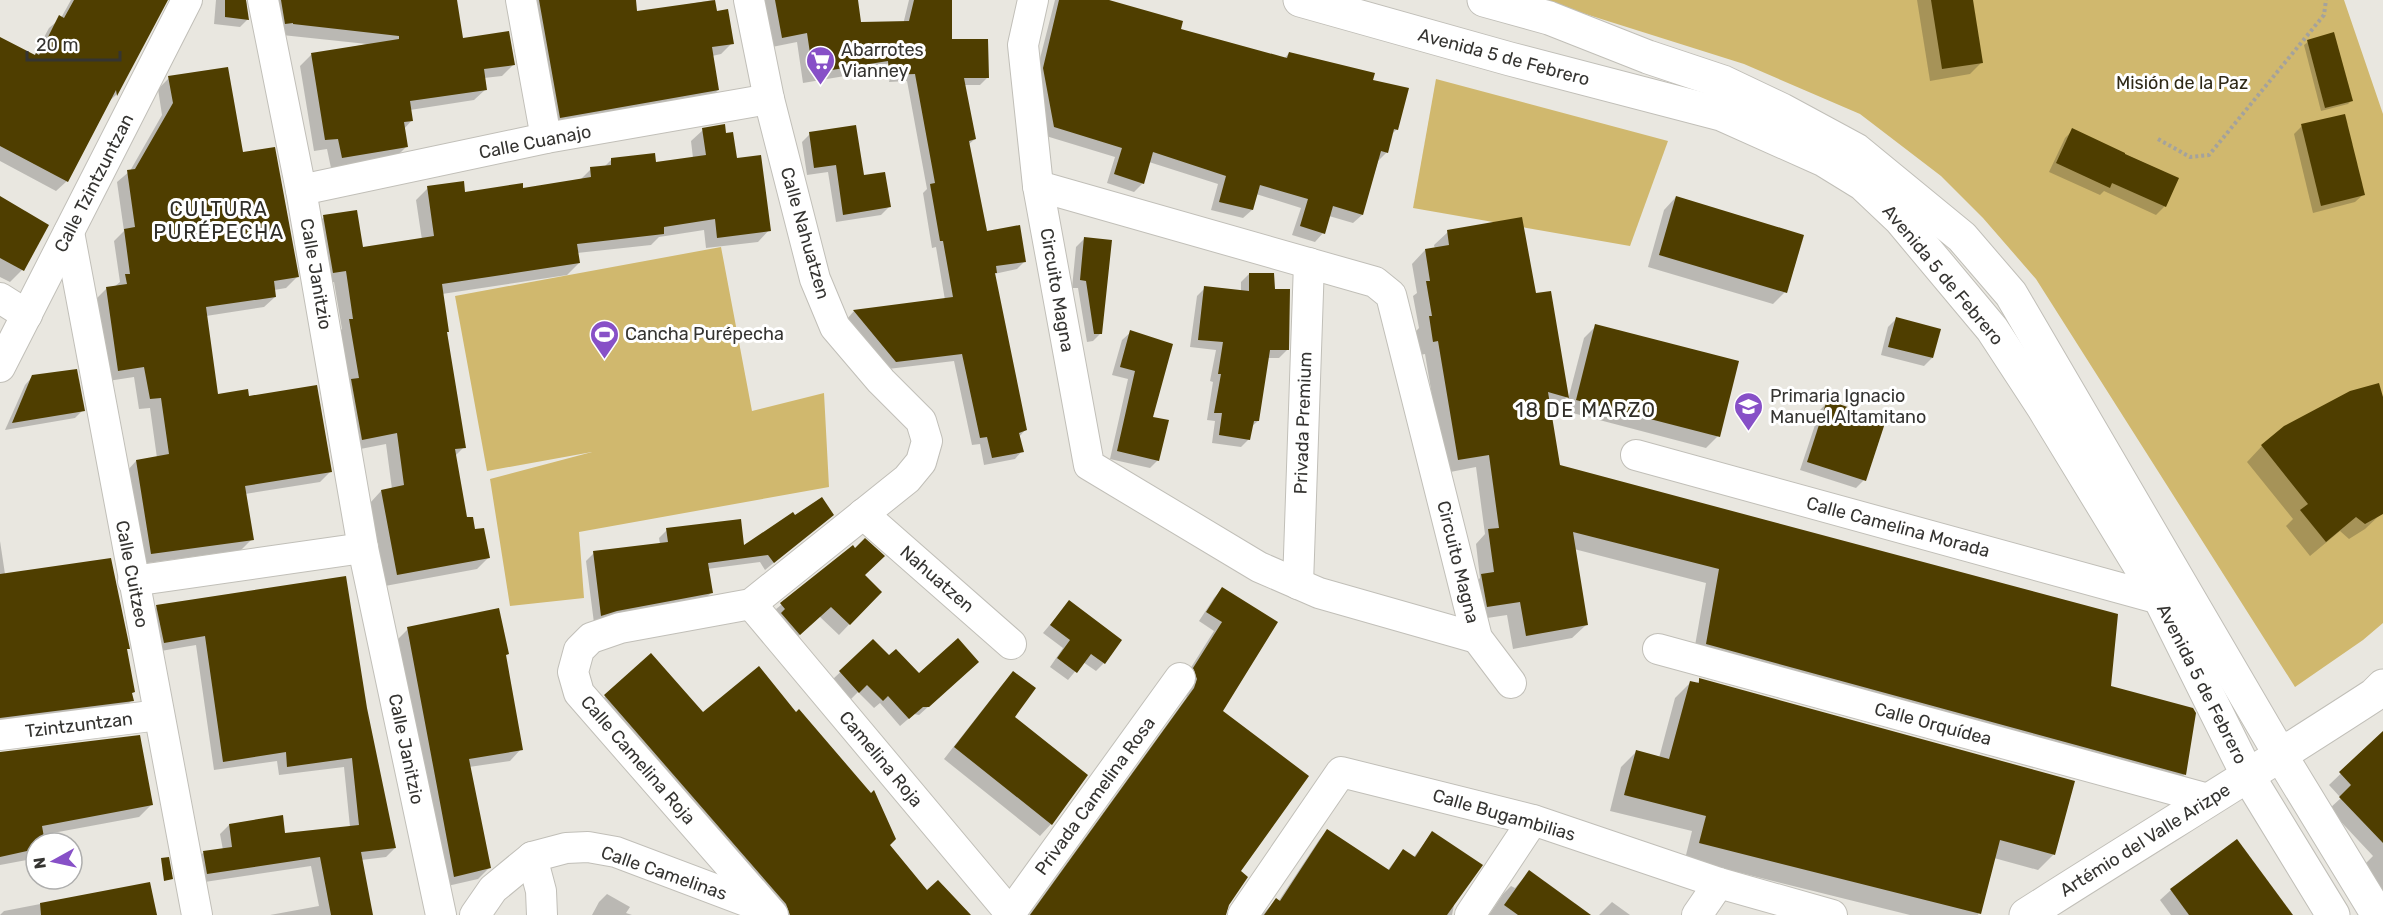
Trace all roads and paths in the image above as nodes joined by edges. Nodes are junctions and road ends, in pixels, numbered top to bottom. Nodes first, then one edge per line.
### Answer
1 (187, 0) edge
2 (263, 0) edge
3 (521, 0) edge
4 (749, 0) edge
5 (1033, 0) edge
6 (1300, 0) edge
7 (1484, 0) edge
8 (2325, 0) edge
9 (1549, 18) junction
10 (1540, 67) junction
11 (769, 99) junction
12 (546, 138) junction
13 (2158, 139) dead end
14 (1038, 186) junction
15 (301, 190) junction
16 (69, 232) junction
17 (1309, 263) junction
18 (0, 298) edge
19 (27, 315) junction
20 (0, 367) edge
21 (1636, 455) dead end
22 (863, 514) junction
23 (363, 548) junction
24 (133, 581) junction
25 (1298, 584) junction
26 (2160, 599) junction
27 (751, 604) junction
28 (1477, 638) junction
29 (1011, 644) dead end
30 (1658, 649) dead end
31 (1180, 678) dead end
32 (1511, 683) dead end
33 (2383, 686) edge
34 (159, 715) junction
35 (0, 735) edge
36 (2281, 756) junction
37 (2248, 776) junction
38 (2208, 799) junction
39 (1533, 820) junction
40 (532, 857) junction
41 (1719, 883) junction
42 (771, 913) edge
43 (1010, 914) edge
44 (197, 915) edge
45 (441, 915) edge
46 (475, 915) edge
47 (542, 915) edge
48 (1243, 915) edge
49 (1470, 915) edge
50 (1697, 915) edge
51 (1832, 915) edge
52 (2026, 915) edge
53 (2333, 915) edge
54 (2378, 915) edge

1 - 16 street, Calle Tzintzuntzan
2 - 15 street, Calle Janitzio
3 - 12 street
4 - 11 street, Calle Nahuatzen
5 - 14 street, Circuito Magna
6 - 10 street, Avenida 5 de Febrero
7 - 9 street, Avenida 5 de Febrero
8 - 13 path
9 - 10 street
9 - 36 street, Avenida 5 de Febrero
10 - 26 street, Avenida 5 de Febrero
11 - 12 street, Calle Cuanajo
11 - 22 street, Calle Nahuatzen
12 - 15 street, Calle Cuanajo
14 - 17 street, Circuito Magna
14 - 25 street, Circuito Magna
15 - 23 street, Calle Janitzio
16 - 19 street, Calle Tzintzuntzan
16 - 24 street, Calle Cuitzeo
17 - 25 street, Privada Premium
17 - 28 street, Circuito Magna
18 - 19 street
19 - 20 street, Calle Tzintzuntzan
21 - 26 street, Calle Camelina Morada
22 - 27 street, Calle Nahuatzen
22 - 29 street, Nahuatzen
23 - 24 street
23 - 45 street, Calle Janitzio
24 - 34 street, Calle Cuitzeo
25 - 28 street, Circuito Magna
26 - 37 street, Avenida 5 de Febrero
27 - 42 street, Calle Camelina Roja
27 - 43 street, Camelina Roja
28 - 32 street
30 - 38 street, Calle Orquídea
31 - 43 street, Privada Camelina Rosa
33 - 36 street, Artémio del Valle Arizpe
34 - 35 street, Tzintzuntzan
34 - 44 street, Calle Cuitzeo
36 - 37 street, Artémio del Valle Arizpe
36 - 54 street, Avenida 5 de Febrero
37 - 38 street, Artémio del Valle Arizpe
37 - 53 street, Avenida 5 de Febrero
38 - 52 street, Artémio del Valle Arizpe
39 - 41 street, Calle Bugambilias
39 - 48 street, Calle Bugambilias
39 - 49 street
40 - 42 street, Calle Camelinas
40 - 46 street, Calle Camelinas
40 - 47 street
41 - 50 street
41 - 51 street, Calle Bugambilias

